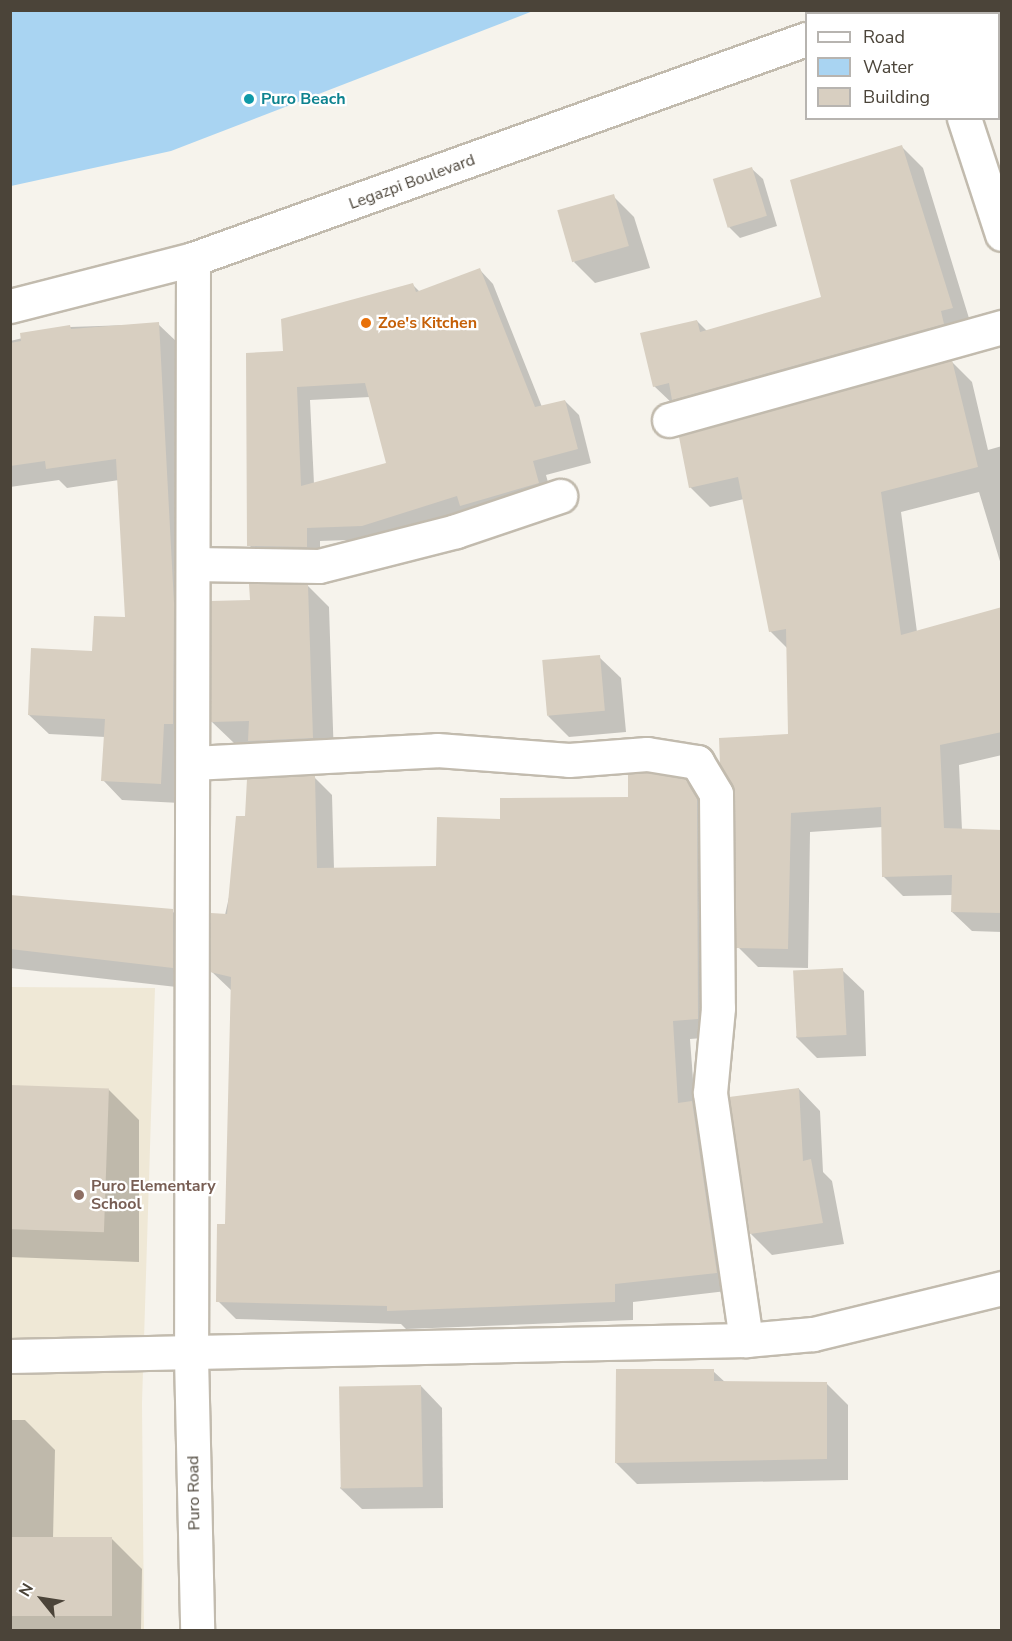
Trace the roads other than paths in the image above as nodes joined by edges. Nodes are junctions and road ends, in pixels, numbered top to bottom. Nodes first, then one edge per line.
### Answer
1 (805, 40) edge
2 (965, 120) edge
3 (1002, 234) edge
4 (193, 260) junction
5 (10, 306) edge
6 (1002, 327) edge
7 (669, 420) dead end
8 (560, 496) dead end
9 (193, 564) junction
10 (193, 763) junction
11 (1002, 1288) edge
12 (746, 1341) junction
13 (10, 1356) edge
14 (192, 1356) junction
15 (197, 1630) edge

1 - 4 street, Legazpi Boulevard
2 - 3 street
4 - 5 street, Legazpi Boulevard
4 - 9 street, Puro Road
6 - 7 street
8 - 9 street
9 - 10 street, Puro Road
10 - 12 street
10 - 14 street, Puro Road
11 - 12 street
12 - 14 street
13 - 14 street
14 - 15 street, Puro Road

